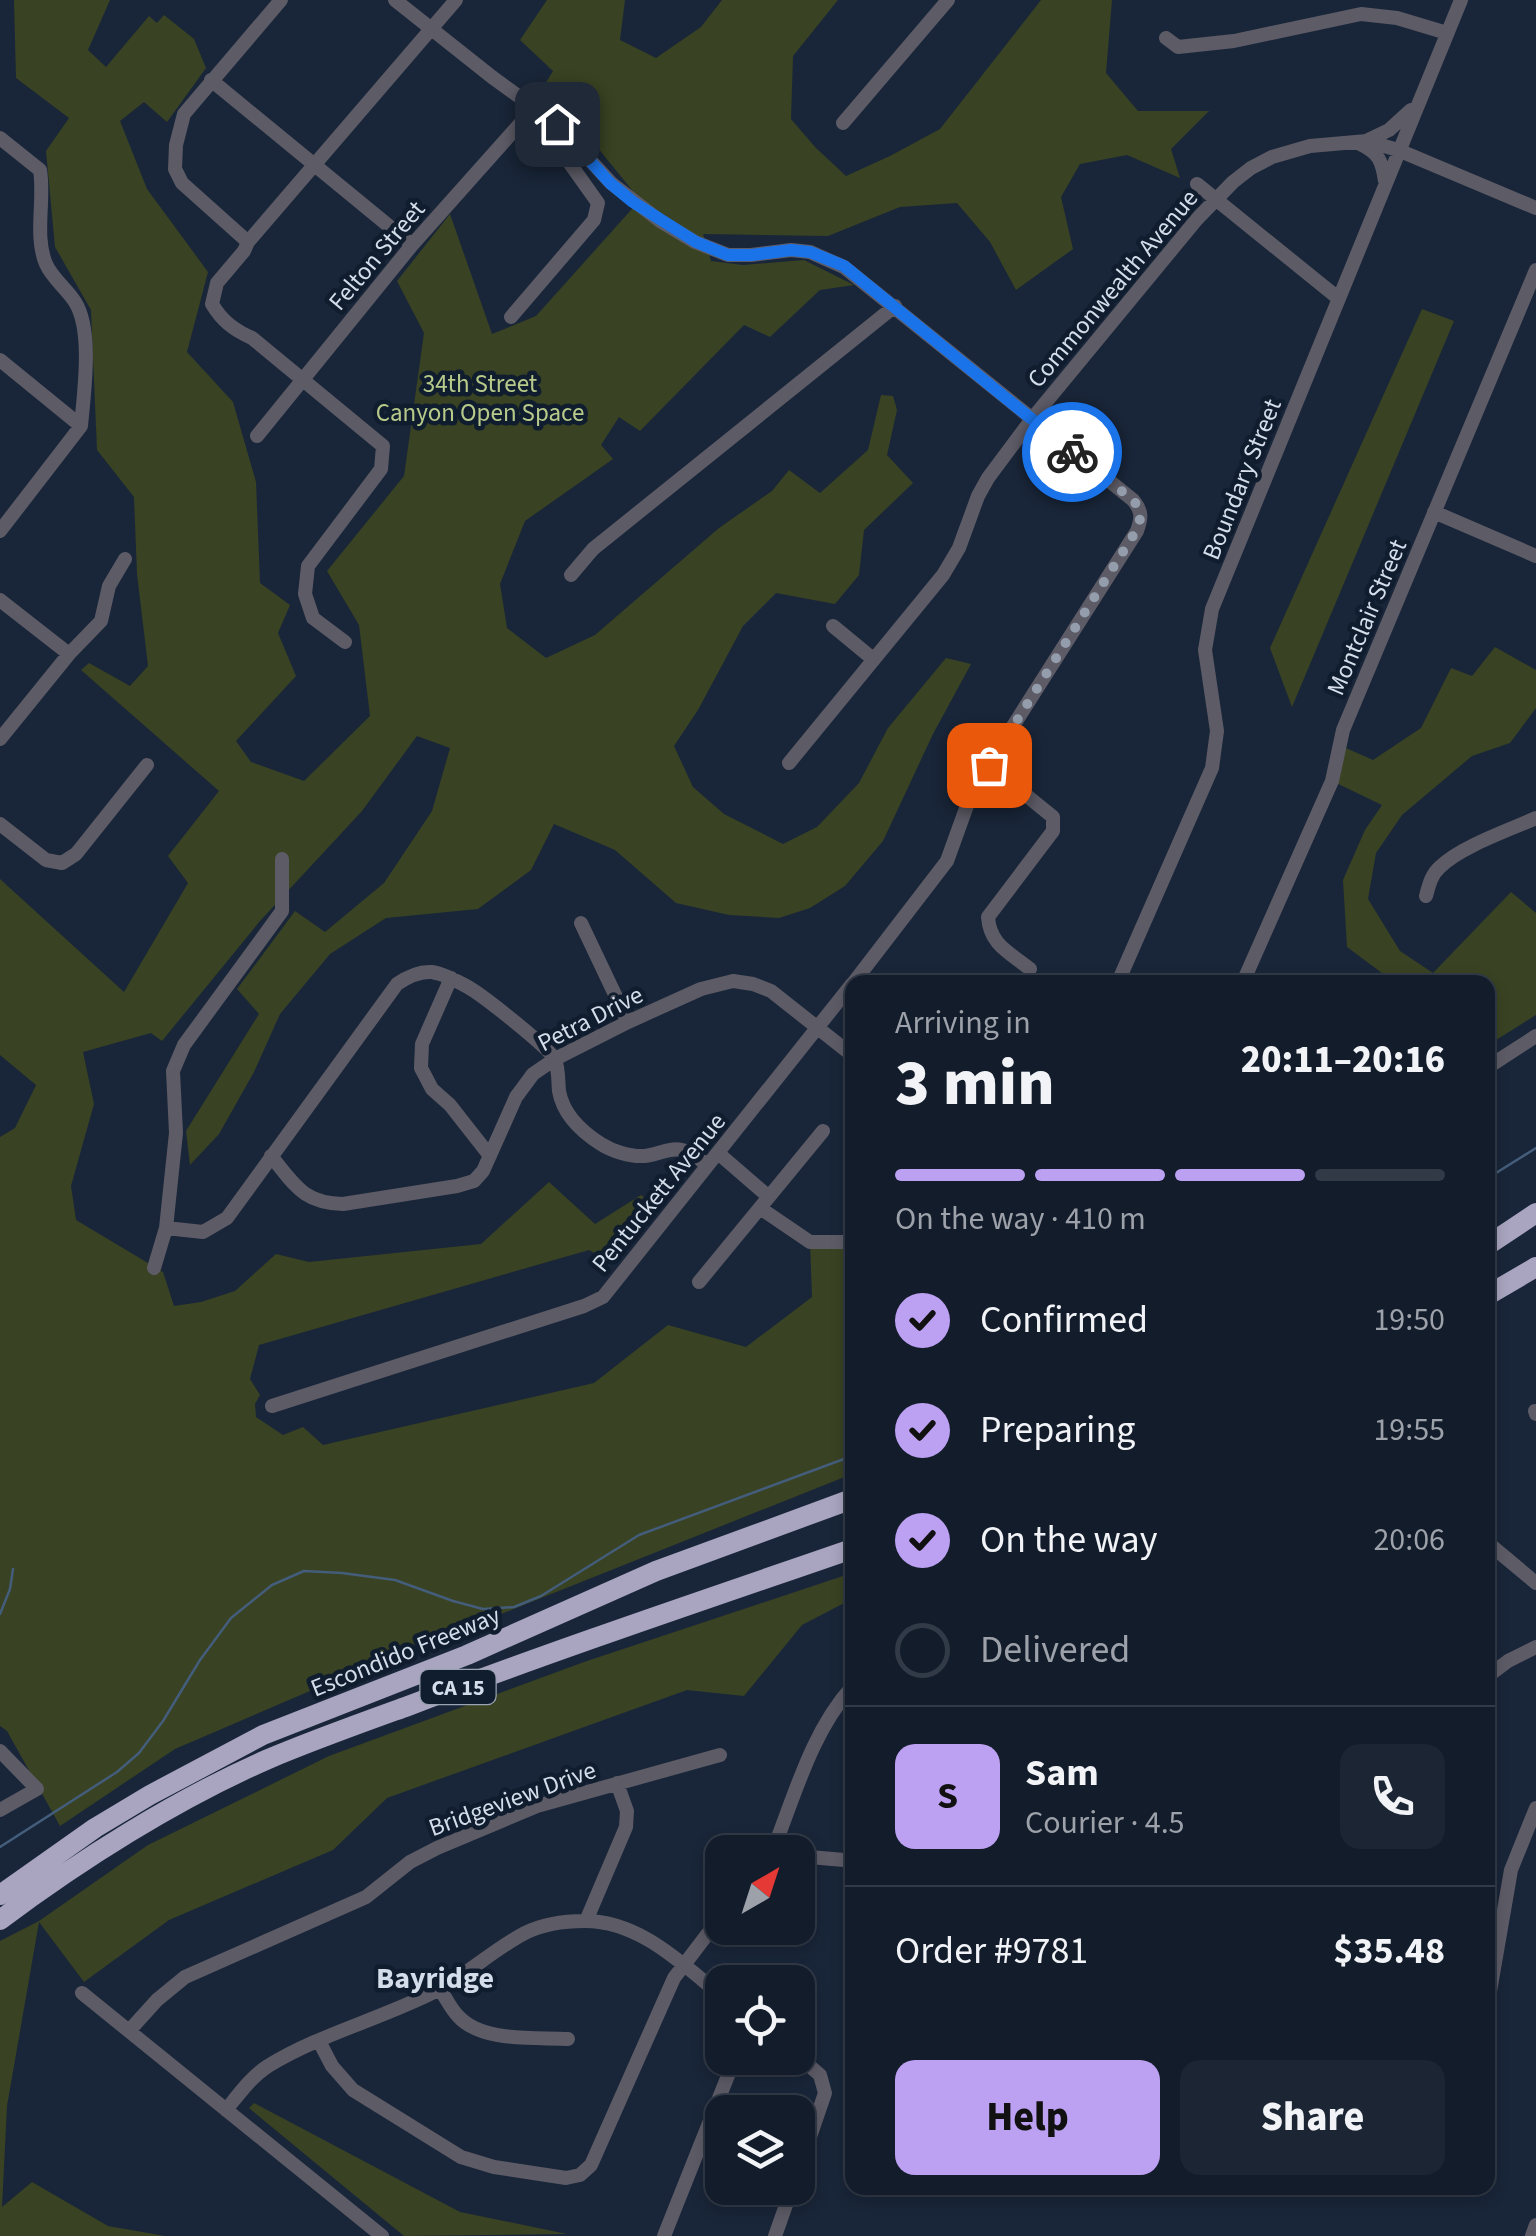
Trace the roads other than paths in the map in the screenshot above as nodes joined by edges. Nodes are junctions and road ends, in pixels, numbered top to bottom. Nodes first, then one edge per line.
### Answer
1 (281, 0) edge
2 (395, 0) edge
3 (456, 0) edge
4 (948, 0) edge
5 (1460, 0) edge
6 (430, 29) junction
7 (1447, 32) junction
8 (1166, 38) dead end
9 (212, 80) junction
10 (1418, 102) junction
11 (535, 108) junction
12 (523, 121) junction
13 (843, 124) dead end
14 (0, 138) edge
15 (1367, 141) junction
16 (1349, 142) junction
17 (1398, 150) junction
18 (314, 164) junction
19 (1385, 182) junction
20 (1197, 184) dead end
21 (1216, 199) junction
22 (1536, 208) edge
23 (248, 242) junction
24 (412, 245) junction
25 (1536, 270) edge
26 (1338, 298) junction
27 (895, 306) junction
28 (512, 316) dead end
29 (0, 360) edge
30 (303, 379) junction
31 (1032, 419) junction
32 (81, 426) junction
33 (257, 436) dead end
34 (1434, 512) junction
35 (0, 531) edge
36 (1536, 556) edge
37 (125, 559) dead end
38 (571, 575) dead end
39 (0, 600) edge
40 (833, 626) dead end
41 (345, 642) dead end
42 (69, 654) junction
43 (873, 660) junction
44 (0, 739) edge
45 (789, 763) dead end
46 (147, 765) dead end
47 (989, 765) junction
48 (1536, 818) edge
49 (0, 824) edge
50 (282, 858) dead end
51 (1426, 896) dead end
52 (580, 923) dead end
53 (1030, 969) dead end
54 (859, 975) edge
55 (1121, 975) edge
56 (1246, 975) edge
57 (452, 978) junction
58 (845, 993) edge
59 (628, 1022) junction
60 (818, 1027) junction
61 (1536, 1036) edge
62 (845, 1049) edge
63 (555, 1059) junction
64 (1495, 1062) edge
65 (822, 1131) dead end
66 (272, 1156) junction
67 (490, 1156) junction
68 (713, 1159) junction
69 (765, 1202) junction
70 (1536, 1213) edge
71 (1536, 1222) edge
72 (166, 1228) junction
73 (845, 1242) edge
74 (1495, 1242) edge
75 (1495, 1243) edge
76 (154, 1268) dead end
77 (1536, 1268) edge
78 (699, 1282) dead end
79 (1495, 1291) edge
80 (272, 1406) dead end
81 (845, 1502) edge
82 (1495, 1549) edge
83 (845, 1551) edge
84 (1536, 1584) edge
85 (1536, 1647) edge
86 (1495, 1671) edge
87 (845, 1695) edge
88 (0, 1751) edge
89 (720, 1755) dead end
90 (617, 1782) junction
91 (1536, 1808) edge
92 (0, 1810) edge
93 (95, 1828) junction
94 (779, 1835) edge
95 (111, 1844) junction
96 (815, 1857) edge
97 (845, 1860) edge
98 (0, 1884) edge
99 (0, 1896) edge
100 (0, 1920) edge
101 (586, 1920) junction
102 (0, 1936) edge
103 (705, 1936) edge
104 (1495, 1963) edge
105 (682, 1964) junction
106 (705, 1982) edge
107 (440, 1989) junction
108 (82, 1993) dead end
109 (129, 2031) junction
110 (568, 2039) dead end
111 (319, 2041) junction
112 (815, 2071) edge
113 (729, 2075) edge
114 (226, 2110) junction
115 (815, 2123) edge
116 (786, 2205) edge
117 (1536, 2225) edge
118 (382, 2236) edge
119 (664, 2236) edge
120 (775, 2236) edge
121 (1532, 2236) edge

1 - 9 street
2 - 6 street
3 - 6 street
4 - 13 street
5 - 7 street, Boundary Street
6 - 11 street
6 - 18 street
7 - 8 street
7 - 10 street, Boundary Street
9 - 18 street
9 - 23 street
10 - 15 street
10 - 17 street, Boundary Street
11 - 12 street, Felton Street
11 - 27 street
12 - 24 street, Felton Street
12 - 28 street
14 - 32 street
15 - 16 street, Commonwealth Avenue
15 - 17 street, Commonwealth Avenue
16 - 19 street
16 - 21 street, Commonwealth Avenue
17 - 19 street, Boundary Street
17 - 22 street, Commonwealth Avenue
18 - 23 street
18 - 24 street
19 - 26 street, Boundary Street
20 - 21 street
21 - 26 street
21 - 31 street, Commonwealth Avenue
23 - 30 street
24 - 30 street, Felton Street
25 - 34 street, Montclair Street
26 - 55 street, Boundary Street
27 - 31 street
27 - 38 street
29 - 32 street
30 - 33 street, Felton Street
30 - 41 street
31 - 43 street, Commonwealth Avenue
31 - 47 street, Pentuckett Avenue
32 - 35 street
34 - 36 street
34 - 56 street, Montclair Street
37 - 42 street
39 - 42 street
40 - 43 street
42 - 44 street
43 - 45 street, Commonwealth Avenue
46 - 49 street
47 - 53 street
47 - 54 street, Pentuckett Avenue
48 - 51 street
50 - 72 street
52 - 59 street
57 - 63 street
57 - 66 street
57 - 67 street
58 - 60 street, Pentuckett Avenue
59 - 60 street, Petra Drive
59 - 63 street, Petra Drive
60 - 62 street, Petra Drive
60 - 68 street, Pentuckett Avenue
61 - 64 street
63 - 67 street, Petra Drive
63 - 68 street
65 - 69 street
66 - 67 street, Petra Drive
66 - 72 street
68 - 69 street
68 - 80 street, Pentuckett Avenue
69 - 73 street
69 - 78 street
70 - 74 highway
71 - 75 highway
72 - 76 street
77 - 79 highway
81 - 93 highway, Escondido Freeway / CA 15
82 - 84 street
83 - 95 highway, Escondido Freeway / CA 15
85 - 86 street
87 - 94 street
88 - 92 street
89 - 90 street, Bridgeview Drive
90 - 101 street
90 - 109 street, Bridgeview Drive
91 - 104 street
93 - 98 highway
93 - 99 highway, Escondido Freeway / CA 15
95 - 100 highway, Escondido Freeway / CA 15
95 - 102 highway
96 - 97 street
101 - 105 street
101 - 107 street
103 - 105 street
105 - 106 street
105 - 111 street
107 - 110 street
107 - 111 street
108 - 109 street
109 - 114 street
111 - 114 street
112 - 115 street
113 - 119 street
114 - 118 street
116 - 120 street
117 - 121 street

